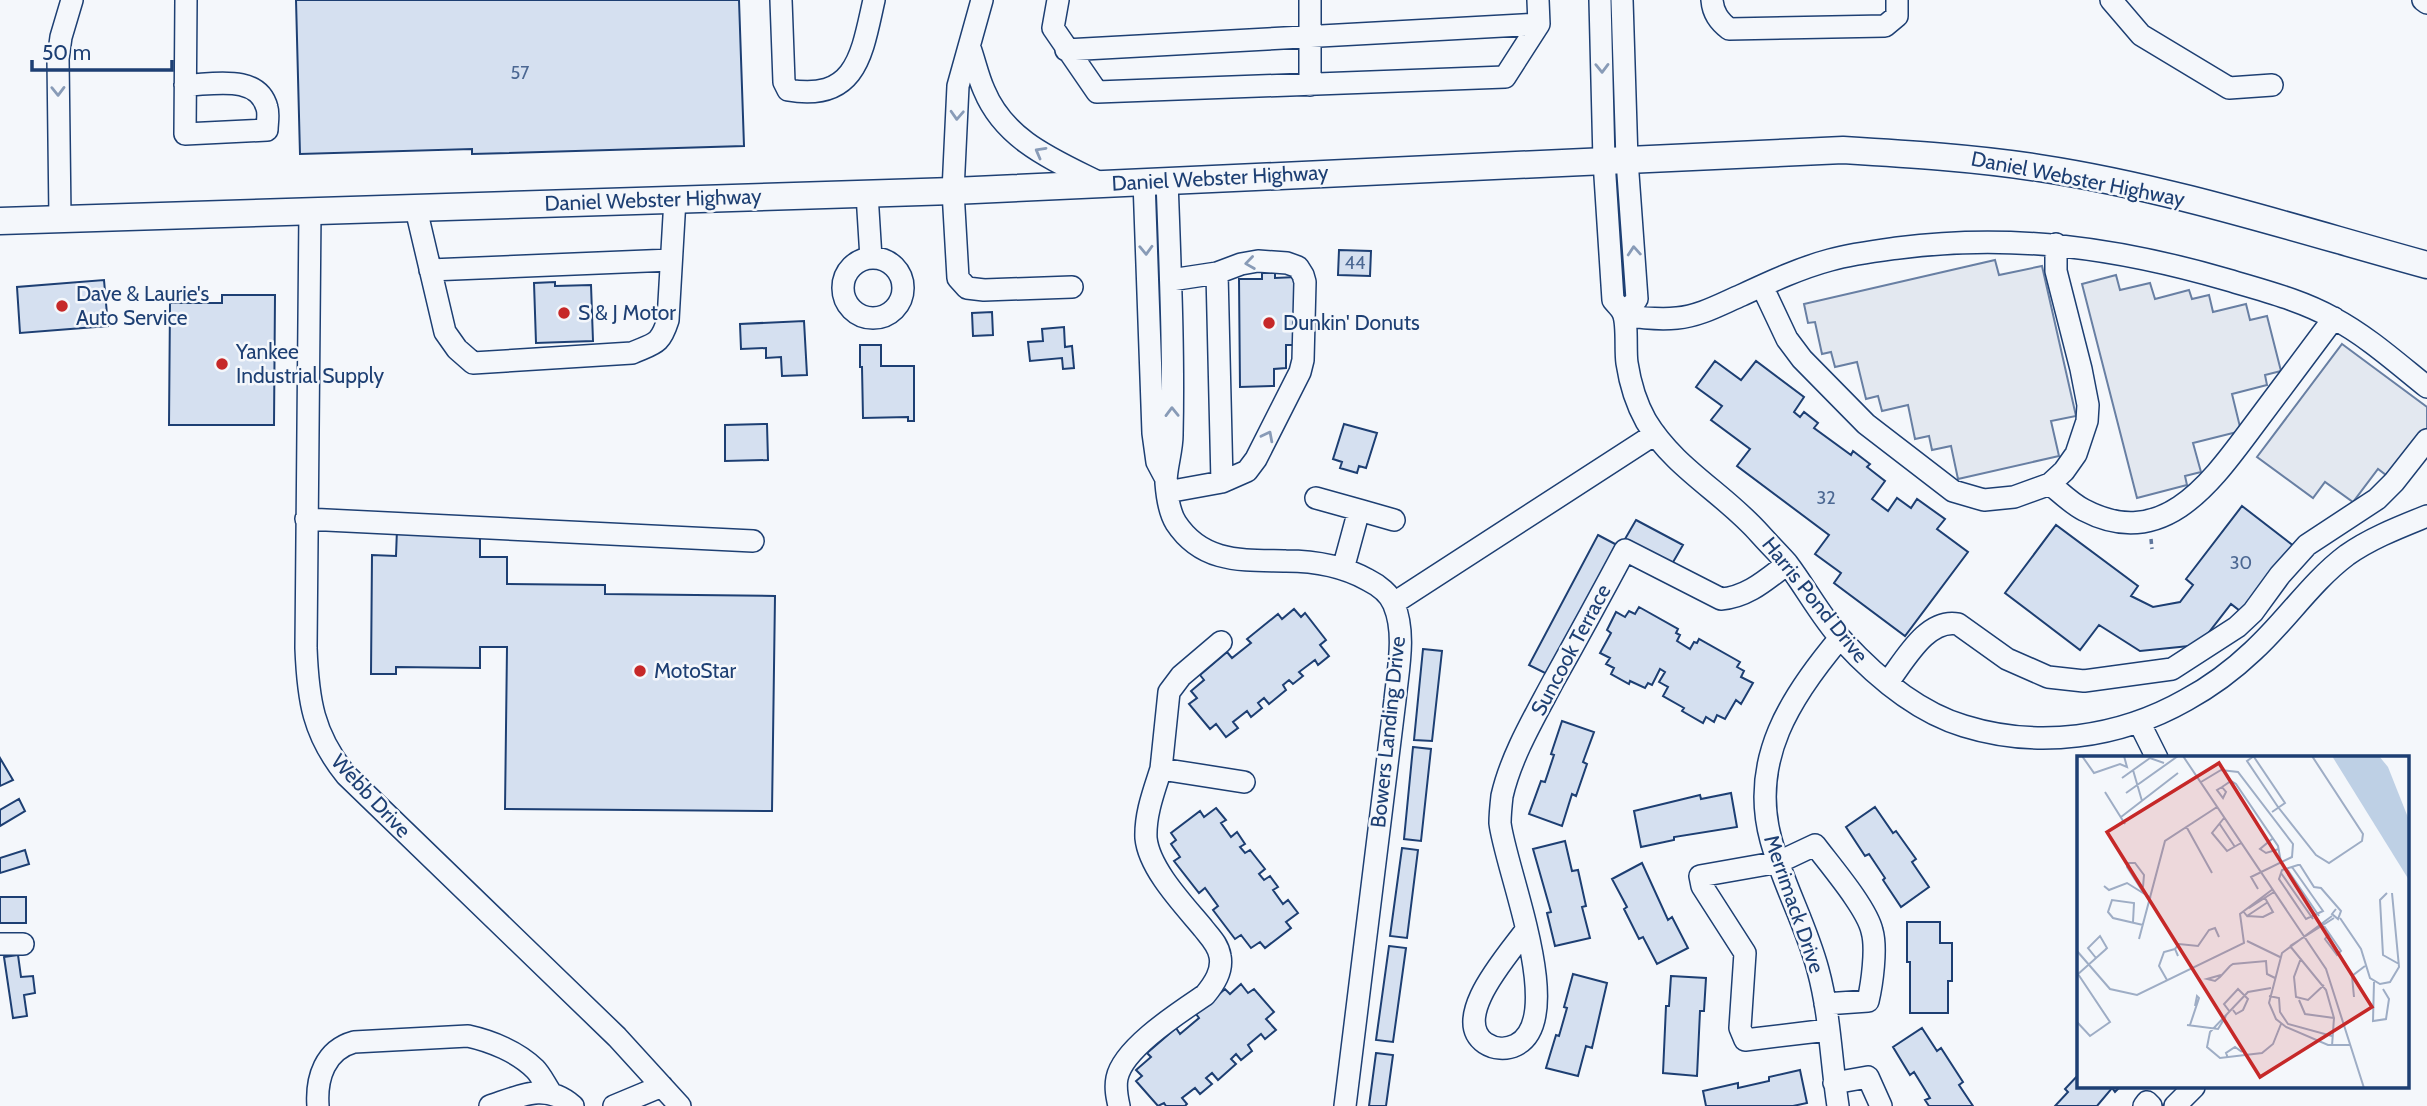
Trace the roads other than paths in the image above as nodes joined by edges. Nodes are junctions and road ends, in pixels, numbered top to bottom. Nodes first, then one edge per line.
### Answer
1 (72, 0) edge
2 (186, 0) edge
3 (781, 0) edge
4 (874, 0) edge
5 (982, 0) edge
6 (1058, 0) edge
7 (1310, 0) edge
8 (1538, 0) edge
9 (1601, 0) edge
10 (1622, 0) edge
11 (1712, 0) edge
12 (1897, 0) edge
13 (2111, 0) edge
14 (1539, 24) junction
15 (1310, 37) junction
16 (970, 48) junction
17 (1066, 50) junction
18 (184, 85) dead end
19 (1310, 85) junction
20 (2272, 85) dead end
21 (1616, 161) junction
22 (1156, 181) junction
23 (1100, 183) junction
24 (953, 191) junction
25 (867, 194) junction
26 (674, 199) junction
27 (416, 209) junction
28 (310, 211) junction
29 (60, 218) junction
30 (0, 221) edge
31 (2056, 244) junction
32 (871, 258) dead end
33 (671, 260) junction
34 (2427, 265) edge
35 (430, 270) junction
36 (1217, 273) junction
37 (1171, 279) junction
38 (1072, 286) dead end
39 (1762, 286) junction
40 (1624, 315) junction
41 (2334, 318) junction
42 (2427, 387) edge
43 (1655, 434) junction
44 (2427, 440) edge
45 (1222, 482) junction
46 (2050, 484) junction
47 (1166, 486) junction
48 (1316, 498) dead end
49 (1359, 510) junction
50 (2427, 516) edge
51 (306, 519) junction
52 (1394, 520) dead end
53 (753, 541) dead end
54 (1787, 564) junction
55 (1343, 569) junction
56 (1394, 603) junction
57 (1840, 638) junction
58 (1221, 642) dead end
59 (2172, 669) junction
60 (1888, 682) junction
61 (2188, 699) junction
62 (2139, 722) junction
63 (2156, 756) edge
64 (1161, 769) junction
65 (1244, 782) dead end
66 (1779, 862) junction
67 (1526, 930) junction
68 (0, 944) edge
69 (23, 944) dead end
70 (1825, 1004) junction
71 (1828, 1030) junction
72 (1834, 1083) junction
73 (662, 1086) junction
74 (2193, 1088) edge
75 (551, 1093) junction
76 (318, 1106) edge
77 (490, 1106) edge
78 (573, 1106) edge
79 (614, 1106) edge
80 (680, 1106) edge
81 (1119, 1106) edge
82 (1345, 1106) edge
83 (1838, 1106) edge
84 (1881, 1106) edge
85 (2144, 1106) edge
86 (2151, 1106) edge
87 (2175, 1106) edge

1 -> 29 street
2 - 18 street
3 - 4 street
5 - 16 street
6 - 17 street
7 - 15 street
8 - 14 street
9 -> 21 street
10 - 21 street
11 - 12 street
13 - 20 street
14 - 15 street
14 - 19 street
15 - 17 street
15 - 19 street
23 -> 16 street
16 -> 24 street
17 - 19 street
21 - 22 main road, Daniel Webster Highway
21 - 34 main road, Daniel Webster Highway
21 - 40 street, Harris Pond Drive
22 - 23 main road, Daniel Webster Highway
22 - 37 street
22 -> 47 street
23 - 24 main road, Daniel Webster Highway
24 - 25 main road, Daniel Webster Highway
24 - 38 street
25 - 26 main road, Daniel Webster Highway
25 - 32 street
26 - 27 main road, Daniel Webster Highway
26 - 33 street
27 - 28 main road, Daniel Webster Highway
27 - 35 street
28 - 29 main road, Daniel Webster Highway
28 - 51 street, Webb Drive
29 - 30 main road, Daniel Webster Highway
31 - 39 street
31 - 41 street
31 - 46 street
33 - 35 street
33 - 35 street
36 - 37 street
36 - 45 street
45 -> 36 street
47 -> 37 street
39 - 40 street
39 - 46 street
40 - 43 street, Harris Pond Drive
41 - 42 street
41 - 46 street
43 - 54 street, Harris Pond Drive
43 - 56 street
44 - 59 street
45 - 47 street
47 - 55 street
48 - 49 street
49 - 52 street
49 - 55 street
50 - 61 street, Harris Pond Drive
51 - 53 street
51 - 73 street, Webb Drive
54 - 57 street, Harris Pond Drive
54 - 67 street, Suncook Terrace
55 - 56 street
56 - 82 street, Bowers Landing Drive
57 - 60 street, Harris Pond Drive
57 - 66 street, Merrimack Drive
58 - 64 street
59 - 60 street
59 - 61 street
60 - 62 street, Harris Pond Drive
61 - 62 street, Harris Pond Drive
62 - 63 street
64 - 65 street
64 - 81 street
66 - 70 street, Merrimack Drive
66 - 70 street
66 - 71 street
67 - 67 street, Suncook Terrace
68 - 69 street
70 - 71 street, Merrimack Drive
71 - 72 street, Merrimack Drive
72 - 83 street, Merrimack Drive
72 - 84 street
73 - 79 street
73 - 80 street, Webb Drive
74 - 87 street
75 - 76 street
75 - 77 street
75 - 78 street
85 - 86 street

